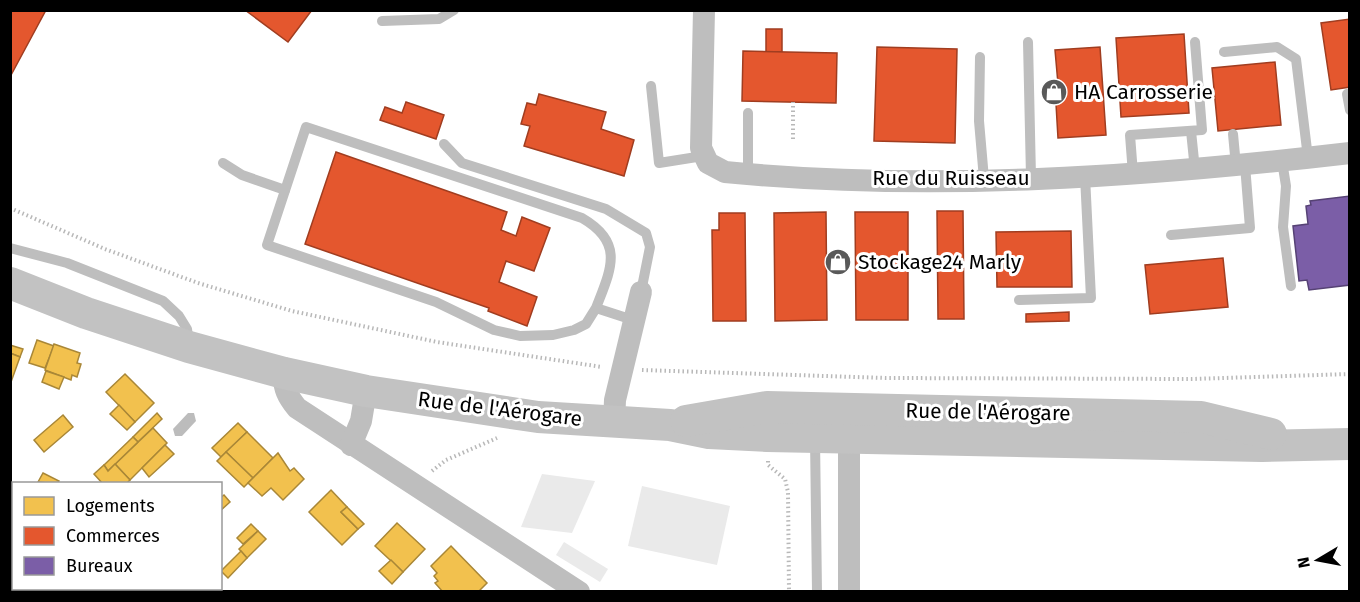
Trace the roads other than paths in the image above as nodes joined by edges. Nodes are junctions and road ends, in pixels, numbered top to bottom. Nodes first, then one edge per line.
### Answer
1 (454, 10) edge
2 (704, 10) edge
3 (382, 21) dead end
4 (1028, 42) dead end
5 (1195, 42) dead end
6 (1224, 52) dead end
7 (980, 57) dead end
8 (651, 86) dead end
9 (1347, 94) dead end
10 (1350, 110) edge
11 (748, 113) dead end
12 (1191, 131) junction
13 (1233, 134) dead end
14 (444, 144) dead end
15 (1350, 153) edge
16 (703, 156) junction
17 (1308, 158) junction
18 (1282, 161) junction
19 (223, 163) dead end
20 (1240, 166) junction
21 (1195, 170) junction
22 (748, 174) junction
23 (1133, 174) junction
24 (1031, 177) junction
25 (1085, 177) junction
26 (984, 179) junction
27 (285, 190) junction
28 (1171, 235) dead end
29 (10, 248) edge
30 (10, 283) edge
31 (1291, 286) dead end
32 (641, 292) joint
33 (1019, 300) dead end
34 (596, 308) junction
35 (633, 320) junction
36 (189, 347) junction
37 (284, 373) junction
38 (366, 391) junction
39 (614, 422) junction
40 (815, 423) junction
41 (849, 424) junction
42 (670, 425) junction
43 (1350, 444) edge
44 (351, 445) junction
45 (579, 591) edge
46 (817, 591) edge
47 (849, 591) edge

1 - 3 lane
2 - 16 street
4 - 24 lane
5 - 12 lane
6 - 17 lane
7 - 26 lane
8 - 16 lane
9 - 10 lane
11 - 22 lane
12 - 21 lane
12 - 23 lane
13 - 20 lane
14 - 32 lane
15 - 17 street, Rue du Ruisseau
16 - 22 street, Rue du Ruisseau
17 - 18 street, Rue du Ruisseau
18 - 20 street, Rue du Ruisseau
18 - 31 lane
19 - 27 lane
20 - 21 street, Rue du Ruisseau
20 - 28 lane
21 - 23 street, Rue du Ruisseau
22 - 26 street, Rue du Ruisseau
23 - 25 street, Rue du Ruisseau
24 - 25 street, Rue du Ruisseau
24 - 26 street, Rue du Ruisseau
25 - 33 lane
27 - 34 lane
27 - 34 lane
29 - 36 lane
30 - 36 main road, Rue de l'Aérogare
32 - 35 street
34 - 35 lane
35 - 39 street
36 - 37 main road, Rue de l'Aérogare
37 - 38 main road, Rue de l'Aérogare
37 - 44 street
38 - 39 main road, Rue de l'Aérogare
38 - 44 street
39 - 42 main road, Rue de l'Aérogare
40 - 41 main road, Rue de l'Aérogare
40 - 42 main road, Rue de l'Aérogare
40 - 42 main road, Rue de l'Aérogare
40 - 46 lane
41 - 43 main road, Rue de l'Aérogare
41 - 47 street
44 - 45 street

